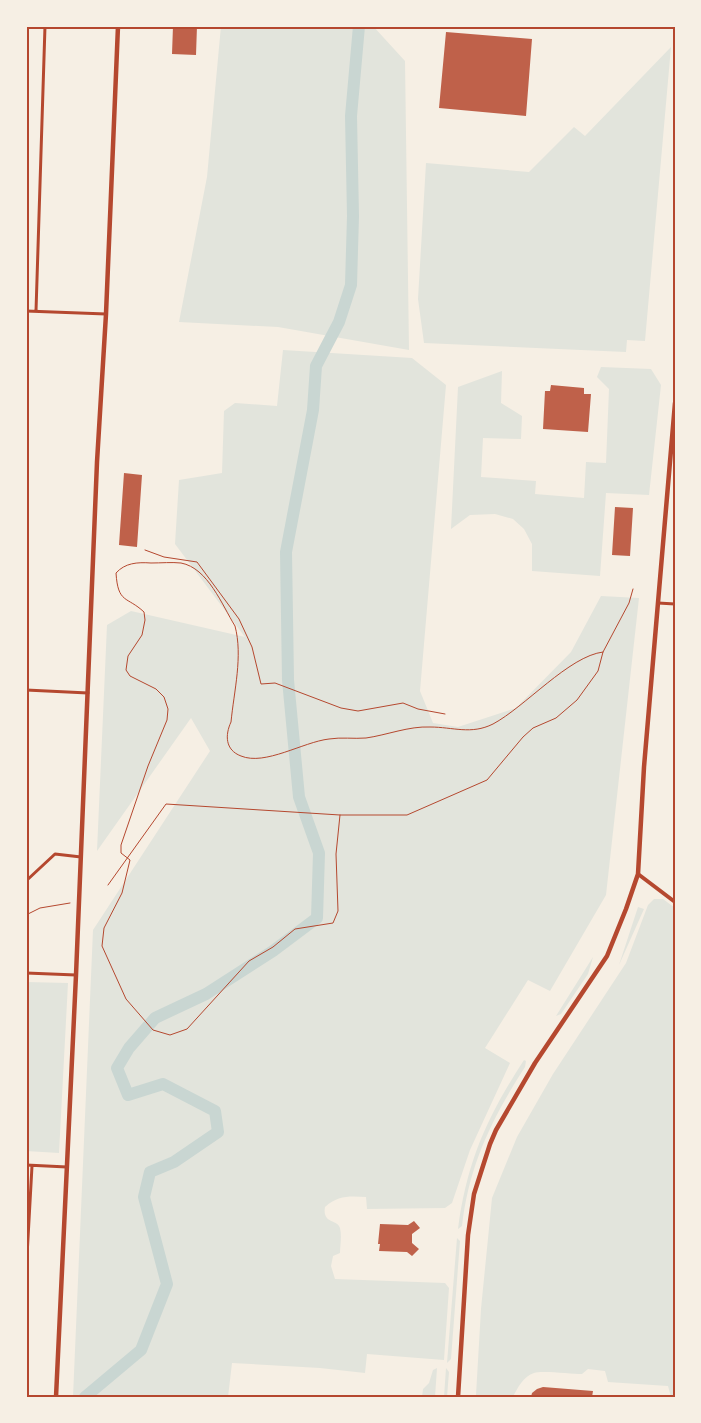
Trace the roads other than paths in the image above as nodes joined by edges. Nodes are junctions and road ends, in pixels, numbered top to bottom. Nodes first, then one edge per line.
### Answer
1 (45, 26) edge
2 (118, 26) edge
3 (26, 311) edge
4 (36, 311) junction
5 (106, 314) junction
6 (675, 403) edge
7 (658, 602) junction
8 (675, 604) edge
9 (26, 690) edge
10 (88, 692) junction
11 (82, 857) junction
12 (638, 874) junction
13 (26, 881) edge
14 (675, 902) edge
15 (26, 973) edge
16 (76, 975) junction
17 (26, 1165) edge
18 (32, 1166) junction
19 (67, 1167) junction
20 (26, 1274) edge
21 (56, 1397) edge
22 (458, 1397) edge

1 - 4 street
2 - 5 main road
3 - 4 street
4 - 5 street
5 - 10 main road
6 - 7 main road
7 - 8 street
7 - 12 main road
9 - 10 street
10 - 11 main road
11 - 13 street
11 - 16 main road
12 - 14 street
12 - 22 main road
15 - 16 street
16 - 19 main road
17 - 18 street
18 - 19 street
18 - 20 street
19 - 21 main road

